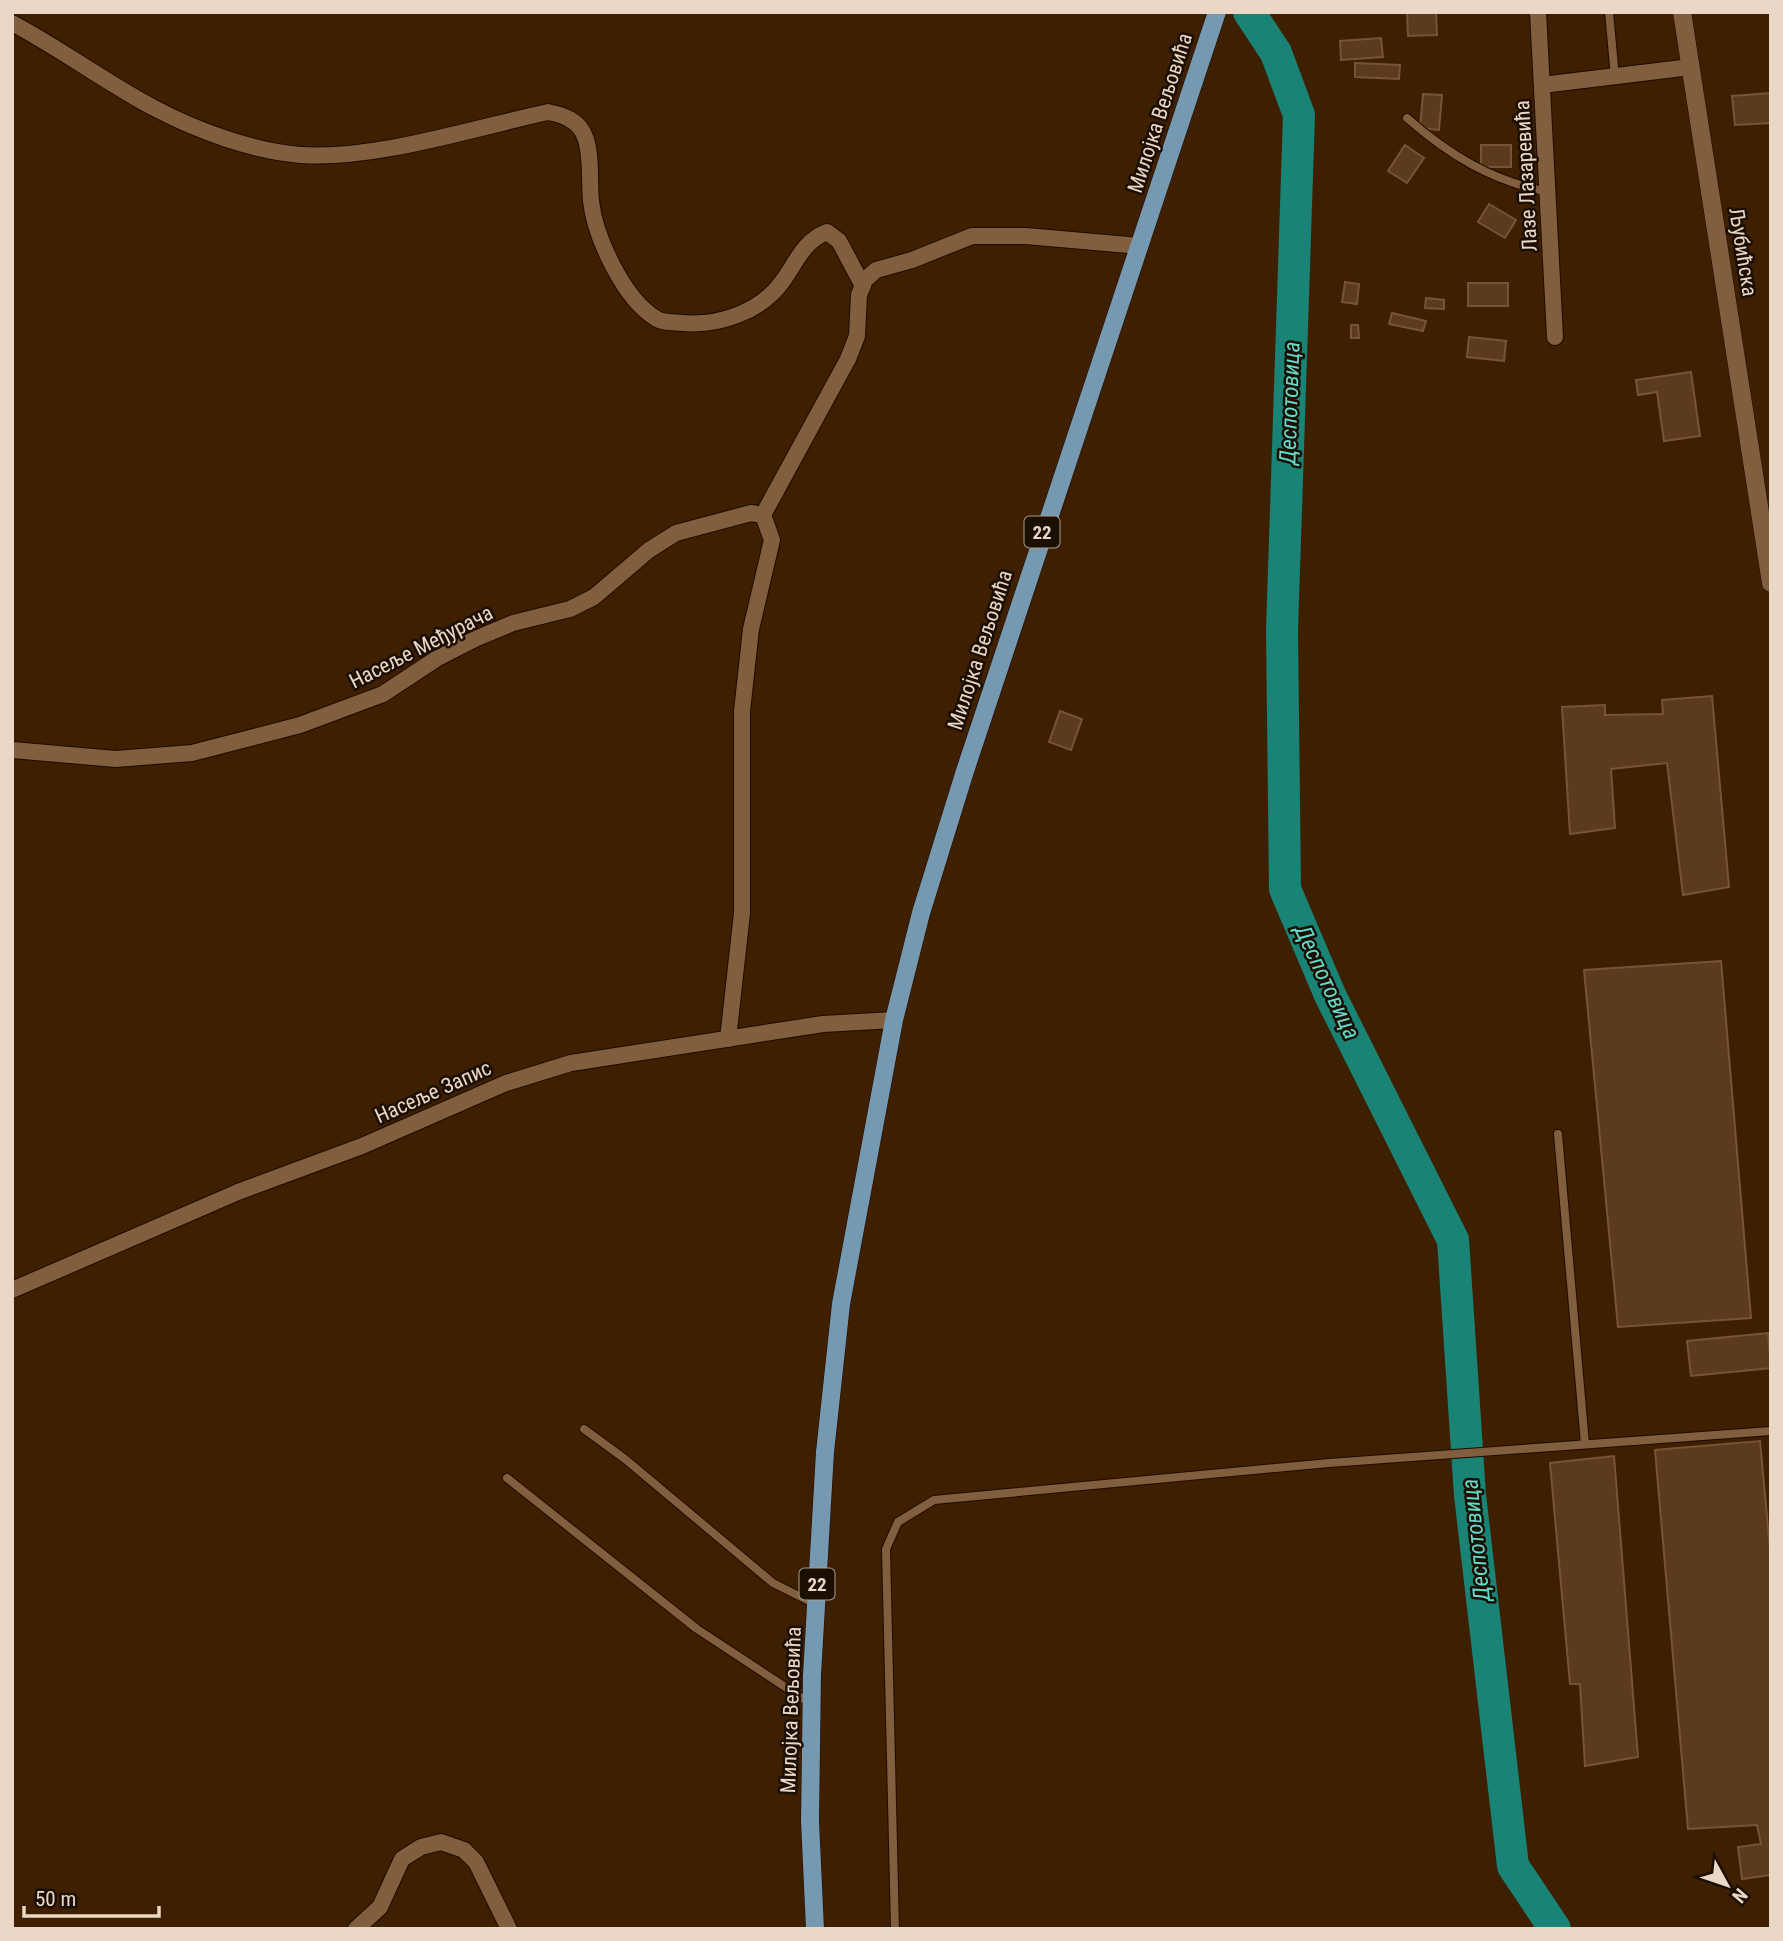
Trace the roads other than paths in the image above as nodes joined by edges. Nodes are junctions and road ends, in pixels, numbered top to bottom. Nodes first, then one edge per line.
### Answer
1 (1217, 12) edge
2 (1538, 12) edge
3 (1609, 12) edge
4 (1682, 12) edge
5 (12, 23) edge
6 (1691, 66) junction
7 (1615, 77) junction
8 (1542, 85) junction
9 (1407, 118) dead end
10 (1548, 192) junction
11 (1140, 246) junction
12 (863, 286) junction
13 (1555, 337) dead end
14 (763, 515) junction
15 (1771, 583) edge
16 (12, 750) edge
17 (894, 1020) junction
18 (728, 1039) junction
19 (1558, 1134) dead end
20 (12, 1290) edge
21 (583, 1429) dead end
22 (1771, 1431) edge
23 (1585, 1444) junction
24 (506, 1478) dead end
25 (817, 1605) junction
26 (811, 1704) junction
27 (356, 1929) edge
28 (509, 1929) edge
29 (815, 1929) edge
30 (895, 1929) edge

1 - 11 main road, Милојка Вељовића / 22
2 - 8 street, Лазе Лазаревића
3 - 7 lane
4 - 6 street, Љубићска
5 - 12 street
6 - 7 street
6 - 15 street, Љубићска
7 - 8 street
8 - 10 street, Лазе Лазаревића
9 - 10 lane
10 - 13 street, Лазе Лазаревића
11 - 12 street
11 - 17 main road, Милојка Вељовића / 22
12 - 14 street
14 - 16 street, Насеље Међурача
14 - 18 street
17 - 18 street, Насеље Запис
17 - 25 main road, Милојка Вељовића / 22
18 - 20 street, Насеље Запис
19 - 23 lane
21 - 25 lane
22 - 23 lane
23 - 30 lane
24 - 26 lane
25 - 26 main road, Милојка Вељовића / 22
26 - 29 main road, Милојка Вељовића / 22
27 - 28 street

